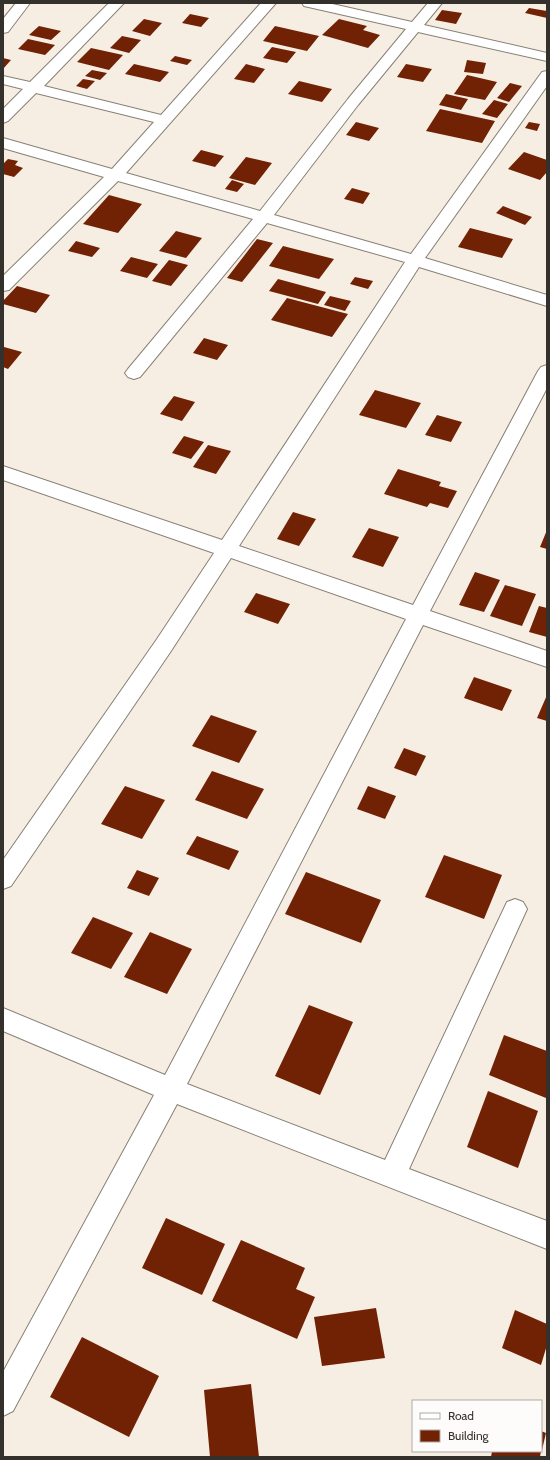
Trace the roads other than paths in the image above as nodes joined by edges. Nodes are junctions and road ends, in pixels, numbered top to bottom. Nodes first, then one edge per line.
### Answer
1 (23, 3) edge
2 (117, 3) edge
3 (269, 3) edge
4 (308, 3) edge
5 (435, 3) edge
6 (416, 26) junction
7 (3, 29) edge
8 (547, 57) edge
9 (547, 75) edge
10 (3, 80) edge
11 (34, 86) junction
12 (3, 118) edge
13 (164, 120) junction
14 (3, 143) edge
15 (115, 175) junction
16 (264, 217) junction
17 (415, 260) junction
18 (3, 286) edge
19 (547, 300) edge
20 (547, 371) edge
21 (134, 373) dead end
22 (3, 473) edge
23 (226, 550) junction
24 (418, 615) junction
25 (547, 660) edge
26 (3, 879) edge
27 (515, 909) dead end
28 (3, 1019) edge
29 (171, 1090) junction
30 (392, 1175) junction
31 (547, 1235) edge
32 (3, 1401) edge

1 - 7 street
2 - 11 street
3 - 13 street
4 - 6 street
5 - 6 street
6 - 8 street
6 - 16 street
9 - 17 street
10 - 11 street
11 - 12 street
11 - 13 street
13 - 15 street
14 - 15 street
15 - 16 street
15 - 18 street
16 - 17 street
16 - 21 street
17 - 19 street
17 - 23 street
20 - 24 street
22 - 23 street
23 - 24 street
23 - 26 street
24 - 25 street
24 - 29 street
27 - 30 street
28 - 29 street
29 - 30 street
29 - 32 street
30 - 31 street

